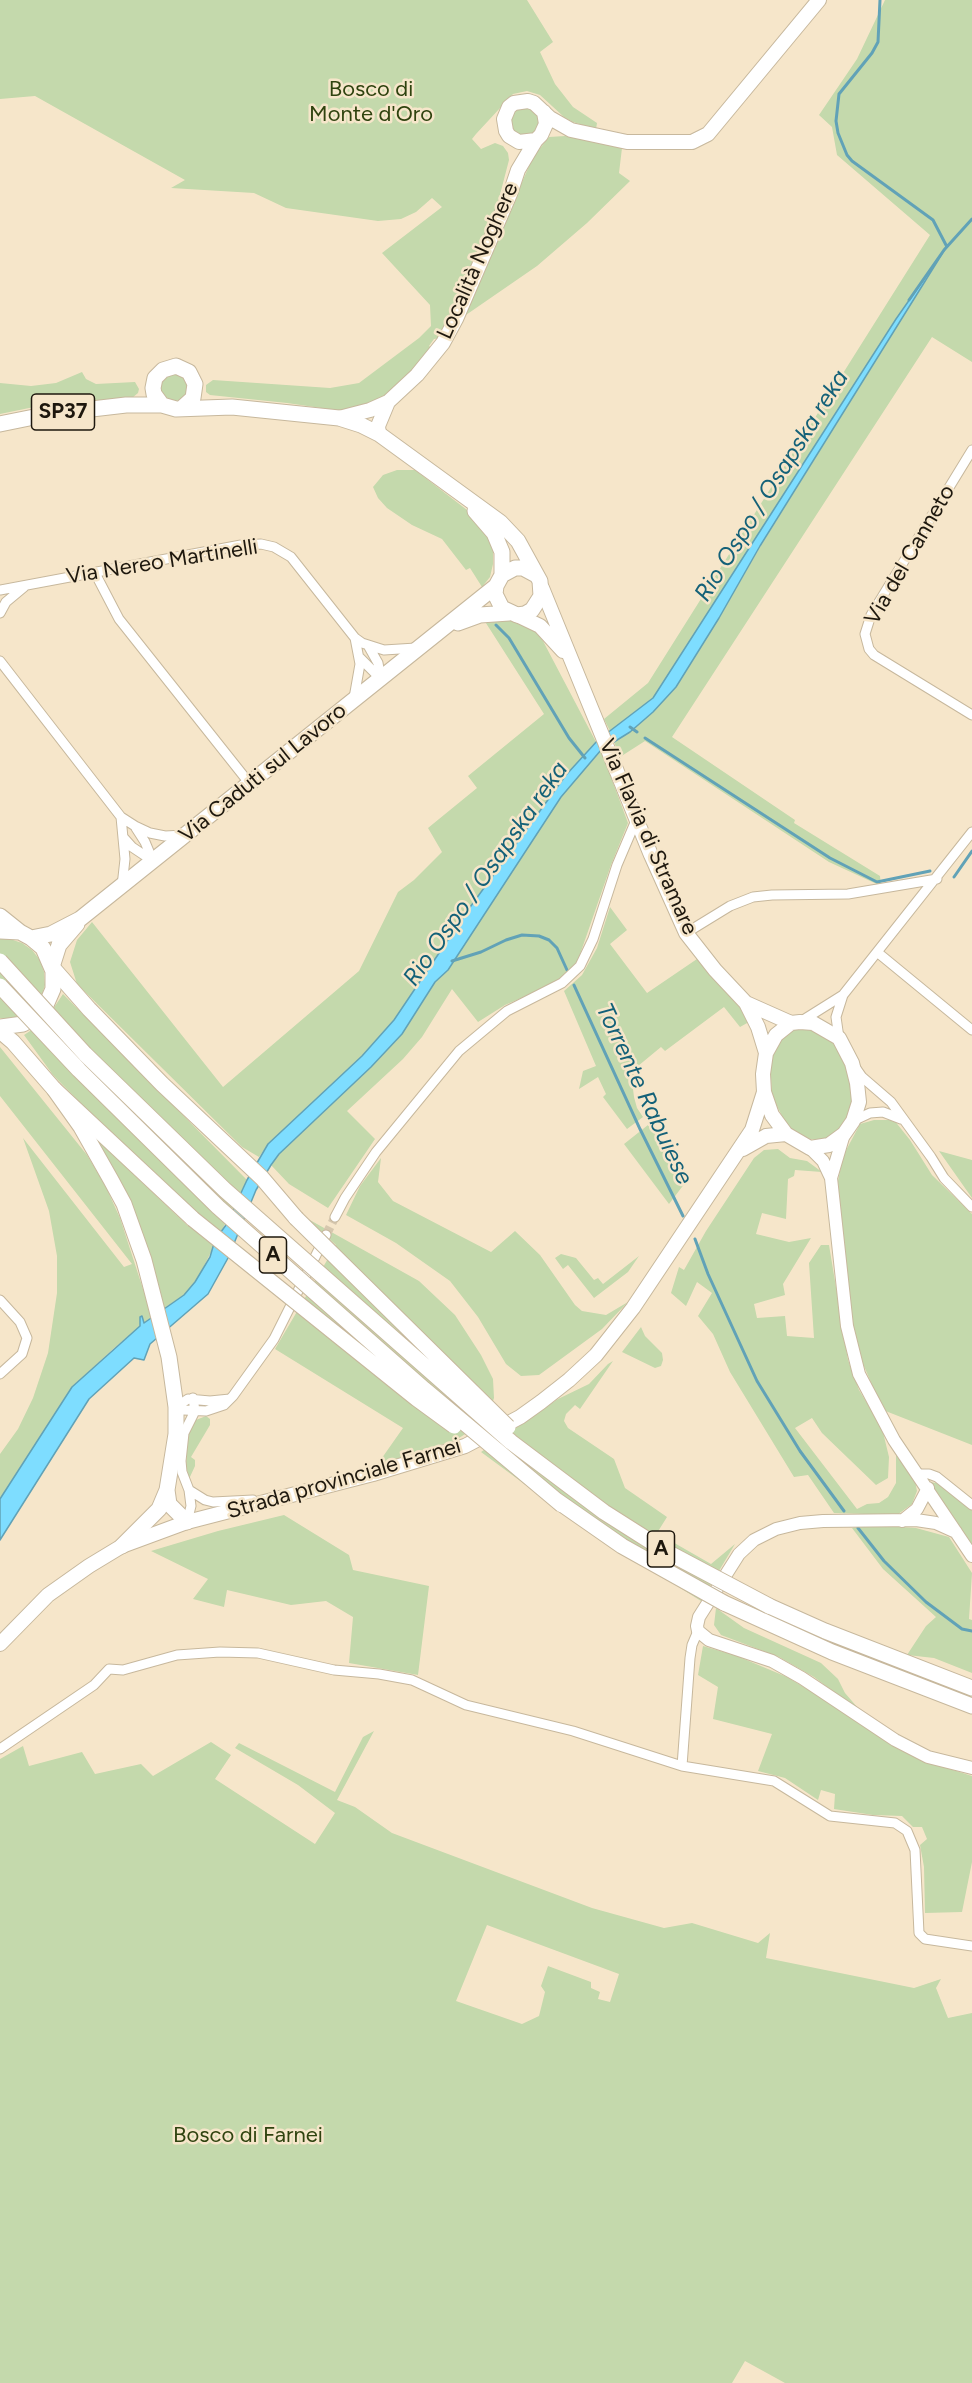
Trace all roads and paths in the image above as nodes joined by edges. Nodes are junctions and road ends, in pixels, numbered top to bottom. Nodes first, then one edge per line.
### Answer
1 (819, 0) edge
2 (544, 112) junction
3 (571, 130) junction
4 (538, 137) junction
5 (514, 140) junction
6 (518, 170) junction
7 (153, 388) junction
8 (195, 391) junction
9 (387, 402) junction
10 (126, 405) junction
11 (162, 405) junction
12 (222, 406) junction
13 (183, 407) junction
14 (339, 418) junction
15 (0, 424) edge
16 (379, 434) junction
17 (972, 450) edge
18 (454, 489) junction
19 (95, 573) junction
20 (499, 580) junction
21 (539, 582) junction
22 (28, 585) junction
23 (0, 590) edge
24 (0, 613) edge
25 (513, 614) junction
26 (447, 627) junction
27 (355, 638) junction
28 (423, 646) junction
29 (369, 647) junction
30 (359, 657) junction
31 (570, 659) junction
32 (0, 661) edge
33 (381, 679) junction
34 (352, 702) junction
35 (972, 715) edge
36 (250, 784) junction
37 (121, 817) junction
38 (637, 818) junction
39 (135, 826) junction
40 (972, 832) edge
41 (186, 834) junction
42 (123, 837) junction
43 (153, 861) junction
44 (937, 879) junction
45 (122, 886) junction
46 (0, 916) edge
47 (80, 919) junction
48 (0, 931) edge
49 (686, 933) junction
50 (26, 935) junction
51 (877, 952) junction
52 (0, 962) edge
53 (52, 967) junction
54 (0, 986) edge
55 (843, 994) junction
56 (746, 1003) junction
57 (796, 1023) junction
58 (0, 1029) edge
59 (972, 1030) edge
60 (839, 1038) junction
61 (766, 1053) junction
62 (852, 1063) junction
63 (54, 1089) junction
64 (764, 1092) junction
65 (853, 1121) junction
66 (908, 1124) junction
67 (786, 1134) junction
68 (844, 1134) junction
69 (810, 1148) junction
70 (738, 1152) junction
71 (831, 1178) junction
72 (972, 1207) edge
73 (335, 1217) tunnel mouth
74 (326, 1235) tunnel mouth
75 (0, 1300) edge
76 (0, 1374) edge
77 (194, 1398) junction
78 (230, 1399) junction
79 (176, 1407) junction
80 (195, 1411) junction
81 (918, 1474) junction
82 (561, 1480) junction
83 (928, 1488) junction
84 (167, 1490) junction
85 (189, 1490) junction
86 (268, 1500) junction
87 (562, 1505) junction
88 (972, 1505) edge
89 (939, 1508) junction
90 (916, 1509) junction
91 (902, 1521) junction
92 (925, 1521) junction
93 (187, 1522) junction
94 (956, 1532) junction
95 (122, 1546) junction
96 (972, 1556) edge
97 (698, 1631) junction
98 (0, 1644) edge
99 (972, 1688) edge
100 (972, 1706) edge
101 (0, 1749) edge
102 (682, 1766) junction
103 (972, 1768) edge
104 (972, 1946) edge

1 - 3 main road
2 - 3 main road
2 - 4 main road
2 - 5 main road
3 - 4 main road
4 - 5 main road
4 - 6 main road, Località Noghere
5 - 6 main road
6 - 9 main road, Località Noghere
7 - 8 main road, Via Flavia di Stramare / SP37
7 - 10 main road, Via Flavia di Stramare / SP37
7 - 11 main road
8 - 12 main road, Via Flavia di Stramare / SP37
8 - 13 main road
9 - 14 main road, Località Noghere
9 - 16 main road
10 - 11 main road, Via Flavia di Stramare / SP37
10 - 15 main road, Via Flavia di Stramare / SP37
11 - 13 main road, Via Flavia di Stramare / SP37
12 - 13 main road, Via Flavia di Stramare / SP37
12 - 14 main road, Via Flavia di Stramare / SP37
14 - 16 main road, Via Flavia di Stramare / SP37
16 - 18 main road, Via Flavia di Stramare / SP37
17 - 35 street, Via del Canneto
18 - 20 main road, Via Flavia di Stramare / SP37
18 - 21 main road, Via Flavia di Stramare / SP37
19 - 22 street, Via Nereo Martinelli
19 - 27 street, Via Nereo Martinelli
19 - 36 street
20 - 21 main road
20 - 25 main road, Via Flavia di Stramare / SP37
20 - 26 main road, Via Caduti sul Lavoro
21 - 25 main road
21 - 31 main road, Via Flavia di Stramare / SP37
22 - 23 street, Via Nereo Martinelli
22 - 24 street
25 - 26 main road, Via Caduti sul Lavoro
25 - 31 main road, Via Flavia di Stramare / SP37
26 - 28 main road, Via Caduti sul Lavoro
27 - 29 street, Via Nereo Martinelli
27 - 30 street, Via Nereo Martinelli
28 - 29 street, Via Nereo Martinelli
28 - 33 main road, Via Caduti sul Lavoro
29 - 33 street
30 - 33 street
30 - 34 street, Via Nereo Martinelli
31 - 38 main road, Via Flavia di Stramare / SP37
32 - 37 street
33 - 34 main road, Via Caduti sul Lavoro
34 - 36 main road, Via Caduti sul Lavoro
36 - 41 main road, Via Caduti sul Lavoro
37 - 39 street
37 - 42 street
38 - 49 main road, Via Flavia di Stramare / SP37
38 - 73 street
39 - 41 street
39 - 43 street
40 - 44 street
41 - 43 main road, Via Caduti sul Lavoro
42 - 43 street
42 - 45 street
43 - 45 main road, Via Caduti sul Lavoro
44 - 49 street
44 - 51 street
45 - 47 main road, Via Caduti sul Lavoro
46 - 50 main road
47 - 50 main road, Via Caduti sul Lavoro
47 - 53 main road, Via Caduti sul Lavoro
48 - 50 main road, Via Caduti sul Lavoro
49 - 56 main road, Via Flavia di Stramare / SP37
50 - 53 main road
51 - 55 street
51 - 59 street
52 - 82 main road, A, bridge
53 - 58 main road, Via Caduti sul Lavoro
53 - 82 main road, bridge
54 - 87 main road, A, bridge
55 - 57 street
55 - 60 street
56 - 57 main road, Via Flavia di Stramare / SP37
56 - 61 main road, Via Flavia di Stramare / SP37
57 - 60 main road, Via Flavia di Stramare
57 - 61 main road
58 - 63 main road
60 - 62 main road, Via Flavia di Stramare
61 - 64 main road, Via Flavia di Stramare
62 - 65 main road, Via Flavia di Stramare
62 - 66 street
63 - 79 main road
63 - 87 main road, bridge
64 - 67 main road, Via Flavia di Stramare
64 - 70 main road, Strada provinciale Farnei
65 - 66 street
65 - 68 main road, Via Flavia di Stramare
66 - 72 street
67 - 69 main road, Via Flavia di Stramare
67 - 70 main road, Strada provinciale Farnei
68 - 69 main road, Via Flavia di Stramare
68 - 71 street, Via Flavia di Stramare
69 - 71 street, Via Flavia di Stramare
70 - 86 main road, Strada provinciale Farnei
71 - 81 street, Via Flavia di Stramare
74 - 78 street
75 - 76 street
77 - 78 street
77 - 79 street
77 - 80 street
78 - 80 street
79 - 80 street
79 - 84 main road
80 - 85 street
81 - 83 street, Via Flavia di Stramare
81 - 88 street
82 - 99 main road, A, bridge
83 - 89 street, Via Flavia di Stramare
83 - 90 street
84 - 93 main road
84 - 95 main road
85 - 86 street
85 - 93 street
86 - 93 main road, Strada provinciale Farnei
87 - 100 main road, A, bridge
89 - 90 street
89 - 92 street
89 - 94 street, Via Flavia di Stramare
90 - 91 street
91 - 92 street
91 - 97 street
92 - 94 street
93 - 95 main road, Strada provinciale Farnei
94 - 96 street, Via Flavia di Stramare
95 - 98 main road, Strada provinciale Farnei
97 - 102 street
97 - 103 street
101 - 102 street
102 - 104 street

